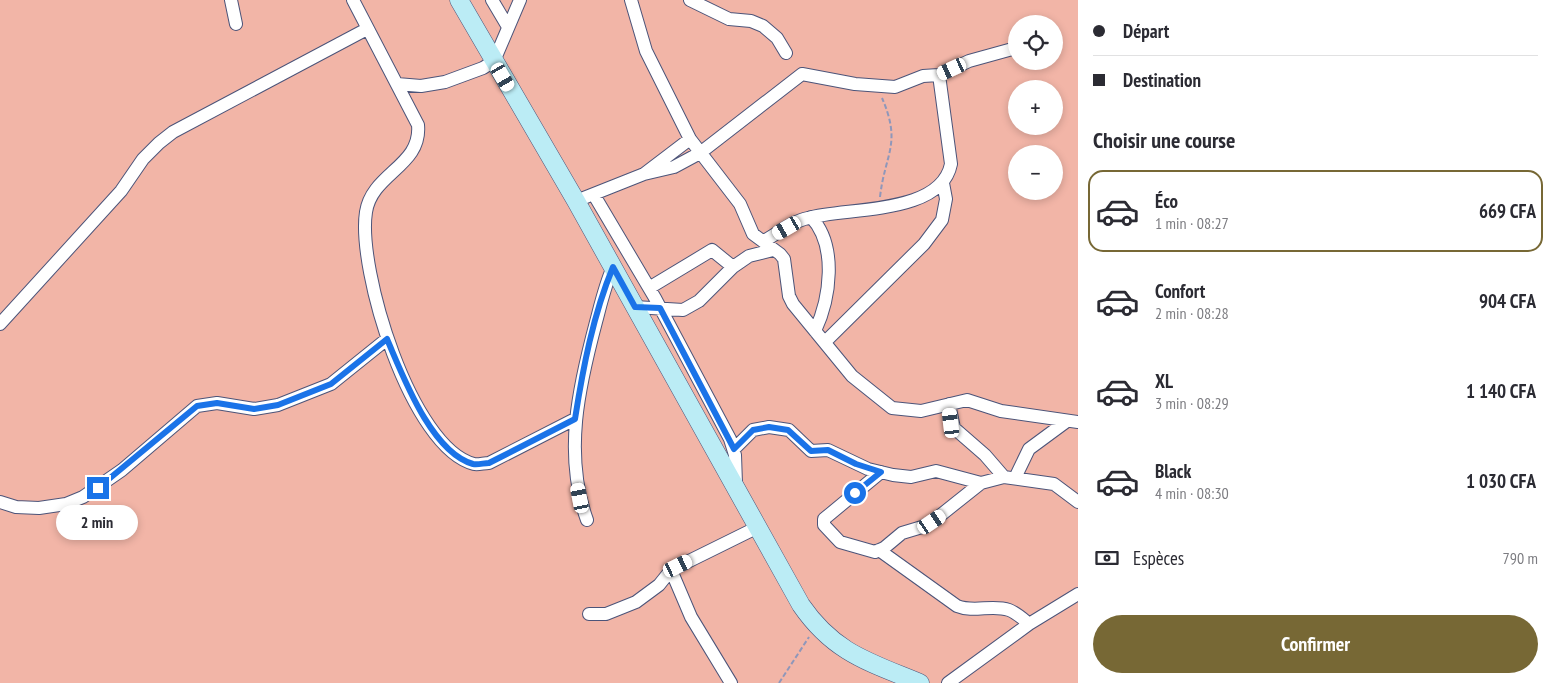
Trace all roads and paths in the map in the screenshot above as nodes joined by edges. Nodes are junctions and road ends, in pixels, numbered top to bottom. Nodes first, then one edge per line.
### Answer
1 (232, 0) edge
2 (353, 0) edge
3 (459, 0) edge
4 (492, 0) edge
5 (520, 0) edge
6 (631, 0) edge
7 (690, 0) edge
8 (236, 24) dead end
9 (508, 27) junction
10 (368, 29) junction
11 (1008, 50) edge
12 (786, 53) dead end
13 (494, 61) junction
14 (939, 75) junction
15 (397, 84) junction
16 (873, 87) junction
17 (690, 139) junction
18 (700, 153) junction
19 (644, 174) junction
20 (943, 184) junction
21 (594, 195) junction
22 (576, 201) junction
23 (879, 207) junction
24 (811, 217) junction
25 (768, 246) junction
26 (613, 267) junction
27 (733, 267) junction
28 (649, 288) junction
29 (635, 307) junction
30 (660, 308) junction
31 (0, 324) edge
32 (815, 332) junction
33 (387, 339) junction
34 (825, 342) junction
35 (949, 404) junction
36 (575, 419) junction
37 (1072, 422) edge
38 (734, 449) junction
39 (881, 472) junction
40 (1009, 478) junction
41 (981, 483) junction
42 (736, 489) junction
43 (0, 502) edge
44 (1078, 502) edge
45 (587, 520) dead end
46 (758, 527) junction
47 (879, 550) junction
48 (671, 570) junction
49 (1078, 594) edge
50 (589, 614) dead end
51 (1029, 624) junction
52 (816, 626) junction
53 (731, 683) edge
54 (779, 683) edge
55 (920, 683) edge
56 (948, 683) edge

1 - 8 street
2 - 10 street
3 - 13 street
4 - 9 street
5 - 9 street
6 - 17 street
7 - 12 street
9 - 13 street
10 - 15 street
10 - 31 street
11 - 14 street
13 - 15 street
13 - 22 street
14 - 16 street
14 - 20 street
15 - 33 street
16 - 18 street
16 - 23 path
17 - 18 street
17 - 19 street
18 - 19 street
18 - 25 street
19 - 21 street
20 - 23 street
20 - 34 street
21 - 22 street
21 - 28 street
22 - 26 street
23 - 24 street
24 - 25 street
24 - 32 street
25 - 27 street
25 - 32 street
26 - 29 street
26 - 36 street
27 - 28 street
27 - 30 street
28 - 30 street
29 - 30 street
29 - 42 street
30 - 38 street
32 - 34 street
33 - 36 street
33 - 43 street
34 - 35 street
35 - 37 street
35 - 40 street
36 - 45 street
37 - 40 street
38 - 39 street
38 - 42 street
39 - 41 street
39 - 47 street
40 - 41 street
40 - 44 street
41 - 47 street
42 - 46 street
46 - 48 street
46 - 52 street
47 - 51 street
48 - 50 street
48 - 53 street
49 - 51 street
51 - 56 street
52 - 54 path
52 - 55 street

